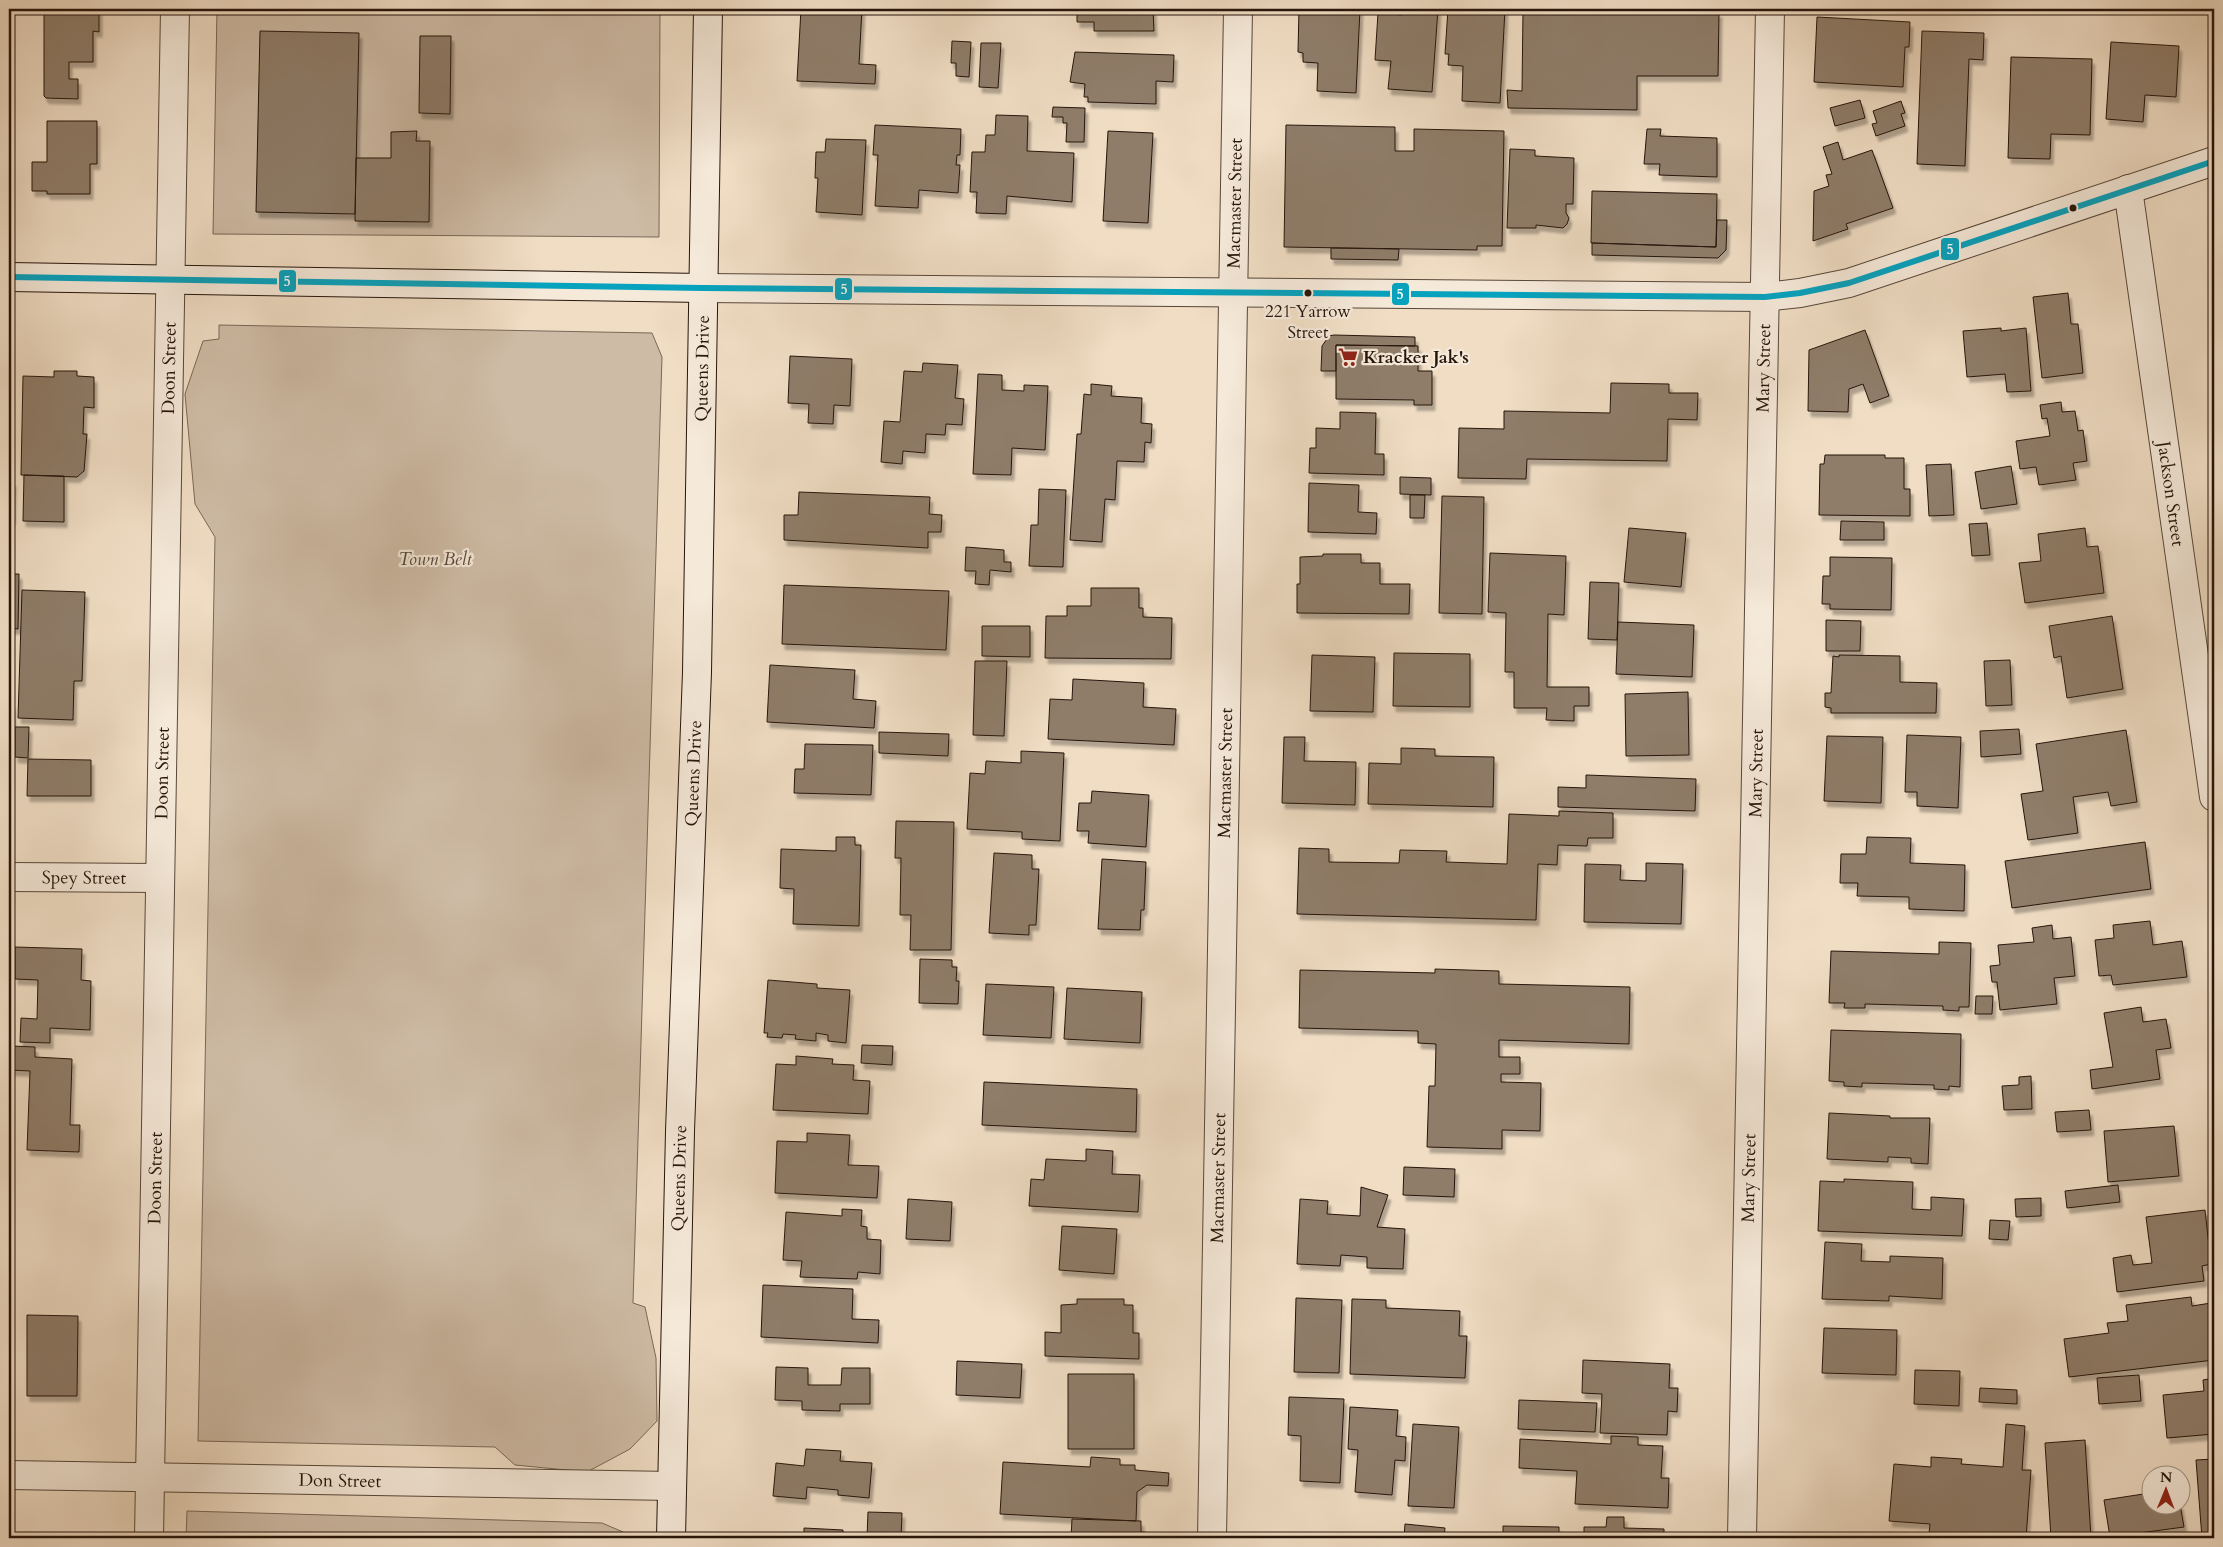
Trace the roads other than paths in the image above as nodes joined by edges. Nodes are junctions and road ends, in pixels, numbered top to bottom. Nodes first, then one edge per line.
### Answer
1 (174, 9) edge
2 (708, 9) edge
3 (1238, 9) edge
4 (1770, 9) edge
5 (2214, 161) edge
6 (2128, 189) junction
7 (9, 277) edge
8 (169, 280) junction
9 (703, 288) junction
10 (1232, 294) junction
11 (1765, 297) junction
12 (2214, 797) edge
13 (9, 877) edge
14 (159, 878) junction
15 (9, 1475) edge
16 (150, 1478) junction
17 (672, 1486) junction
18 (149, 1538) edge
19 (672, 1538) edge
20 (1212, 1538) edge
21 (1742, 1538) edge

1 - 8 street, Doon Street
2 - 9 street, Queens Drive
3 - 10 street, Macmaster Street
4 - 11 street, Mary Street
5 - 6 street
6 - 11 street
6 - 12 street, Jackson Street
7 - 8 street
8 - 9 street
8 - 14 street, Doon Street
9 - 10 street
9 - 17 street, Queens Drive
10 - 11 street
10 - 20 street, Macmaster Street
11 - 21 street, Mary Street
13 - 14 street, Spey Street
14 - 16 street, Doon Street
15 - 16 street, Don Street
16 - 17 street, Don Street
16 - 18 street, Doon Street
17 - 19 street, Queens Drive

